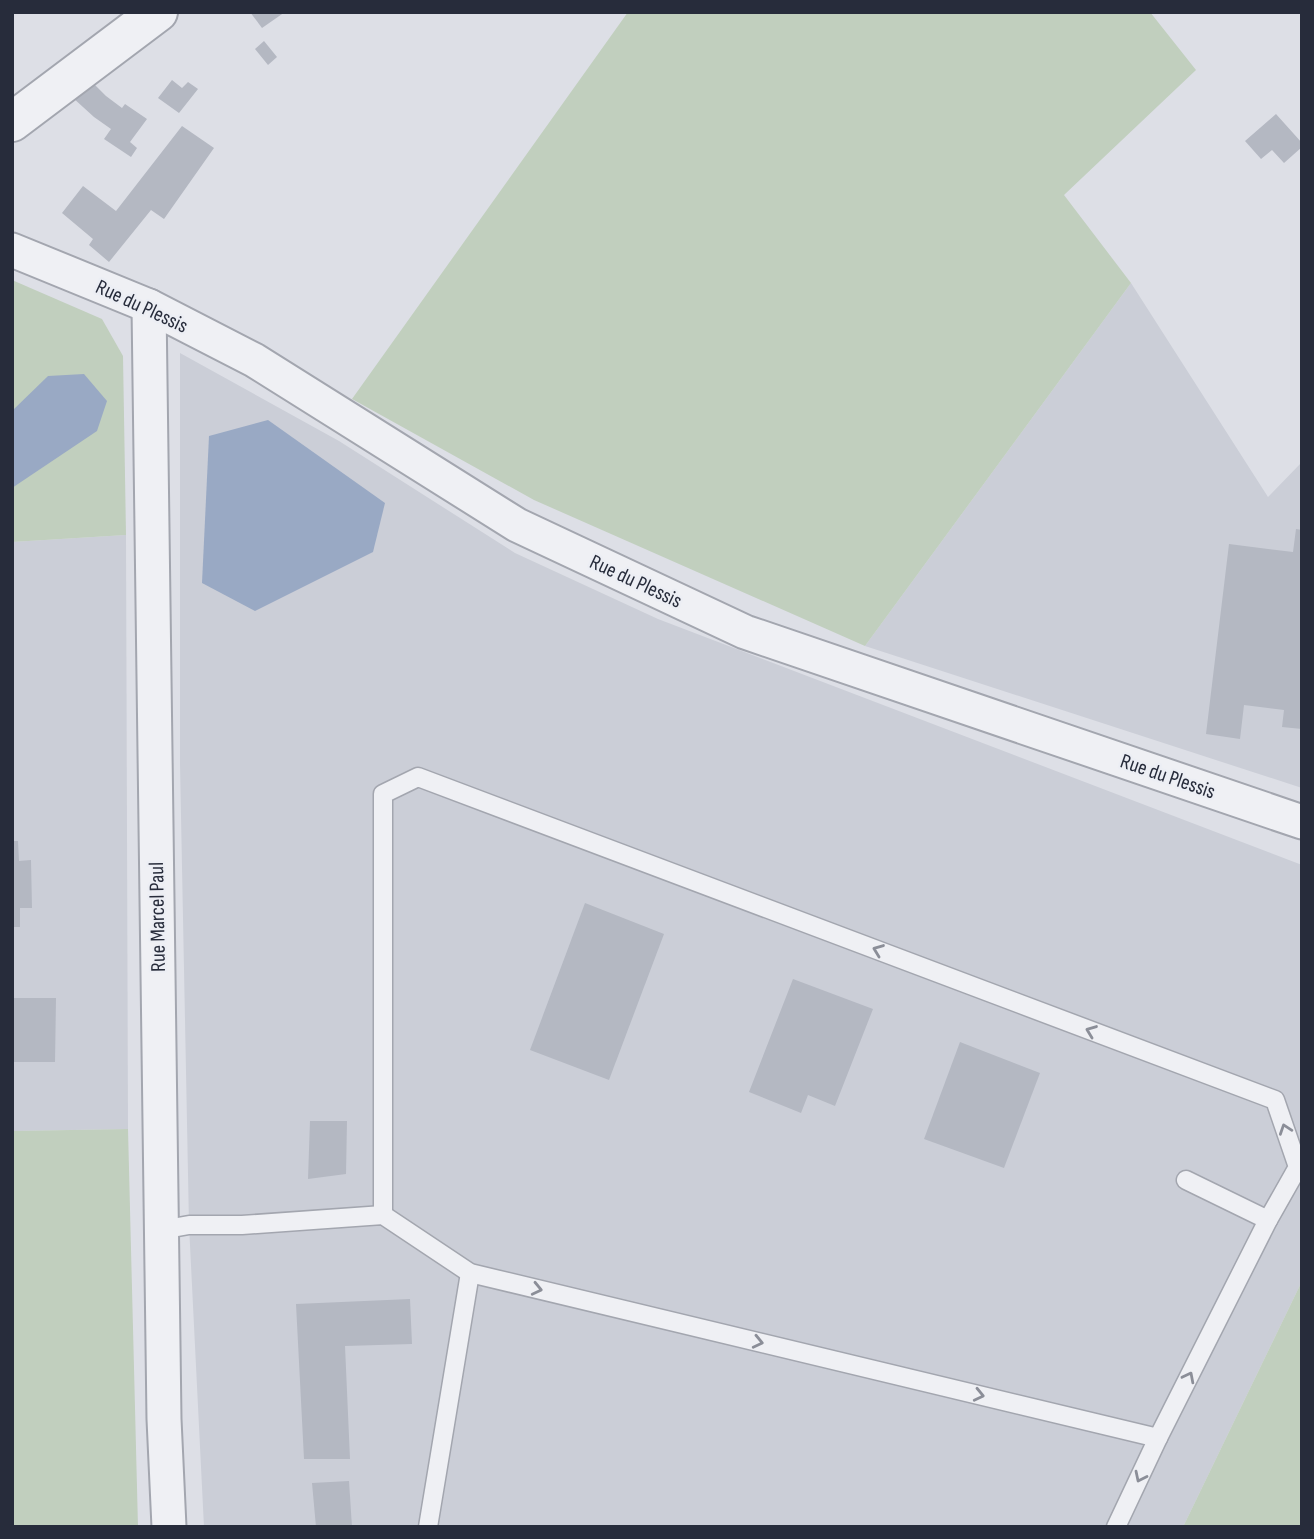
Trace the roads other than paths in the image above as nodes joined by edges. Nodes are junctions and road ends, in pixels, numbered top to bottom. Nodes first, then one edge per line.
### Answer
1 (158, 12) edge
2 (12, 122) edge
3 (12, 250) edge
4 (149, 306) junction
5 (1302, 822) edge
6 (1186, 1180) dead end
7 (383, 1216) junction
8 (1268, 1220) junction
9 (161, 1230) junction
10 (470, 1273) junction
11 (1158, 1438) junction
12 (169, 1527) edge
13 (428, 1527) edge
14 (1116, 1527) edge

1 - 2 street
3 - 4 street, Rue du Plessis
4 - 5 street, Rue du Plessis
4 - 9 street, Rue Marcel Paul
6 - 8 lane
8 -> 7 lane
7 - 9 lane
7 - 10 lane
11 -> 8 lane
9 - 12 street, Rue Marcel Paul
10 -> 11 lane
10 - 13 lane
11 -> 14 lane

